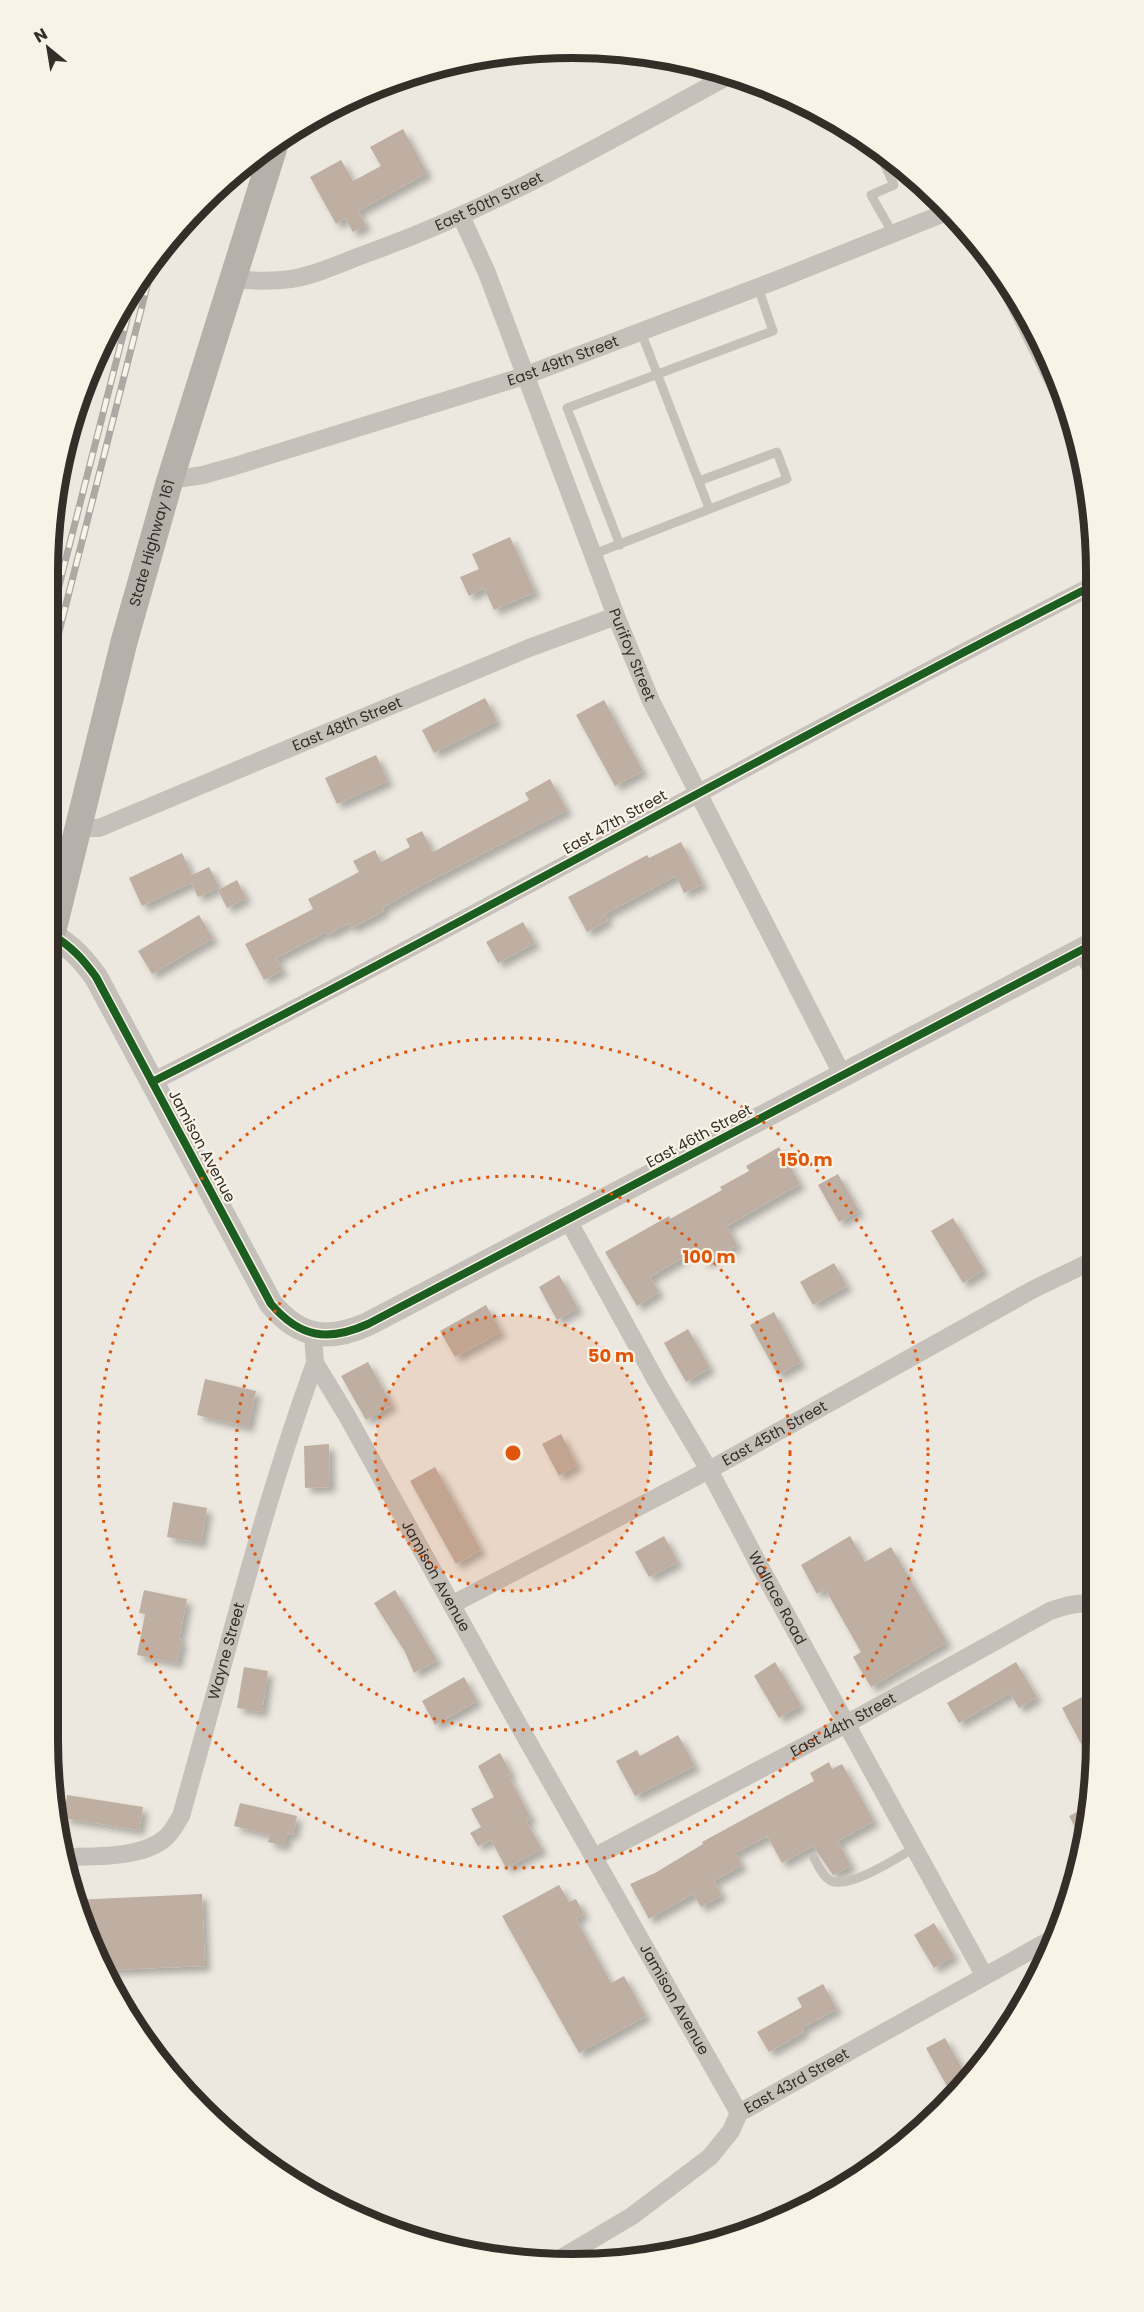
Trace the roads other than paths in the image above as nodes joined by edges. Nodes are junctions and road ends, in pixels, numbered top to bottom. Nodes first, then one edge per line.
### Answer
1 (720, 81) edge
2 (271, 156) edge
3 (885, 165) edge
4 (940, 214) edge
5 (461, 216) junction
6 (892, 232) junction
7 (232, 279) junction
8 (759, 287) junction
9 (641, 332) junction
10 (658, 374) junction
11 (524, 376) junction
12 (170, 480) junction
13 (699, 482) junction
14 (709, 508) junction
15 (620, 545) junction
16 (594, 554) junction
17 (1086, 589) edge
18 (616, 616) junction
19 (697, 793) junction
20 (78, 828) junction
21 (58, 910) edge
22 (58, 944) edge
23 (1086, 948) edge
24 (843, 1076) junction
25 (152, 1082) junction
26 (568, 1220) junction
27 (1086, 1264) edge
28 (313, 1334) junction
29 (315, 1364) junction
30 (709, 1470) junction
31 (1086, 1602) edge
32 (453, 1604) junction
33 (846, 1724) junction
34 (914, 1848) junction
35 (72, 1857) edge
36 (594, 1857) junction
37 (814, 1858) dead end
38 (1043, 1944) edge
39 (984, 1976) junction
40 (739, 2113) junction
41 (568, 2254) edge

1 - 5 street, East 50th Street
2 - 7 main road, State Highway 161
3 - 6 lane
4 - 6 street, East 49th Street
5 - 7 street, East 50th Street
5 - 11 street, Purifoy Street
6 - 8 street, East 49th Street
7 - 12 main road, State Highway 161
8 - 9 street, East 49th Street
8 - 10 lane
9 - 10 lane
9 - 11 street, East 49th Street
10 - 13 lane
10 - 15 lane
11 - 12 street, East 49th Street
11 - 16 street, Purifoy Street
12 - 20 main road, State Highway 161
13 - 14 lane
13 - 14 lane
14 - 15 lane
15 - 16 lane
16 - 18 street, Purifoy Street
17 - 19 street, East 47th Street
18 - 19 street, Purifoy Street
18 - 20 street, East 48th Street
19 - 24 street, Purifoy Street
19 - 25 street, East 47th Street
20 - 21 main road, State Highway 161
22 - 25 street, Jamison Avenue
23 - 24 street, East 46th Street
24 - 26 street, East 46th Street
25 - 28 street, Jamison Avenue
26 - 28 street, East 46th Street
26 - 30 street, Wallace Road
27 - 30 street, East 45th Street
28 - 29 street, Jamison Avenue
29 - 32 street, Jamison Avenue
29 - 35 street, Wayne Street
30 - 32 street, East 45th Street
30 - 33 street, Wallace Road
31 - 33 street, East 44th Street
32 - 36 street, Jamison Avenue
33 - 34 street, Wallace Road
33 - 36 street, East 44th Street
34 - 37 lane
34 - 39 street, Wallace Road
36 - 40 street, Jamison Avenue
38 - 39 street, East 43rd Street
39 - 40 street, East 43rd Street
40 - 41 street, East 43rd Street

